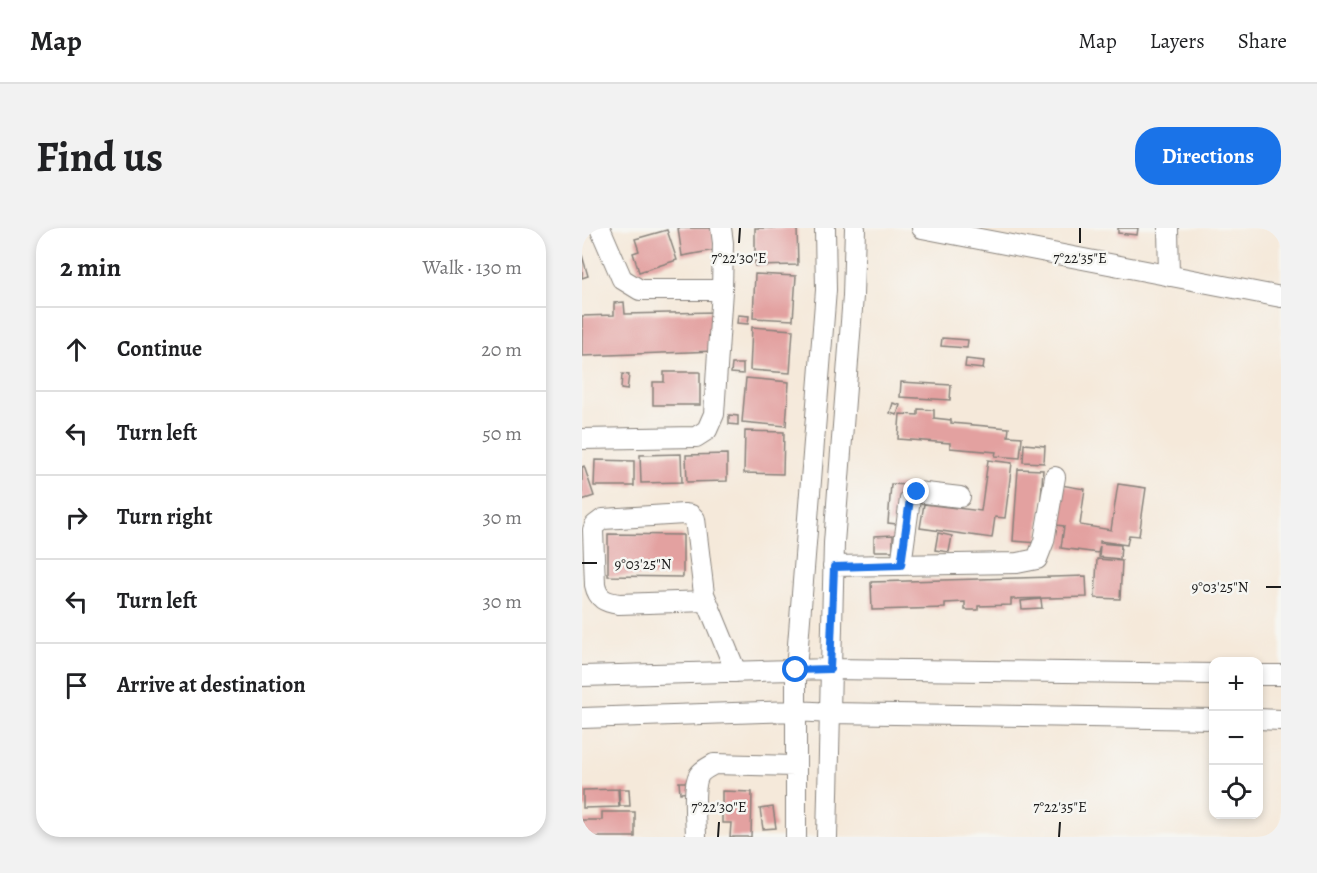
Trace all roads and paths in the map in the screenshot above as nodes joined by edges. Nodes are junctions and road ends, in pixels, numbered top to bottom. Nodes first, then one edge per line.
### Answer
1 (600, 228) edge
2 (721, 228) edge
3 (825, 228) edge
4 (855, 228) edge
5 (922, 228) edge
6 (1168, 228) edge
7 (1169, 276) junction
8 (722, 290) junction
9 (1281, 297) edge
10 (582, 440) edge
11 (1055, 477) dead end
12 (960, 497) dead end
13 (901, 565) junction
14 (834, 567) junction
15 (706, 601) junction
16 (830, 669) junction
17 (796, 670) junction
18 (736, 672) junction
19 (1209, 674) edge
20 (1263, 675) edge
21 (1281, 675) edge
22 (582, 676) edge
23 (796, 711) junction
24 (830, 713) junction
25 (582, 718) edge
26 (1209, 719) edge
27 (1263, 719) edge
28 (1281, 720) edge
29 (795, 766) junction
30 (696, 837) edge
31 (796, 837) edge
32 (827, 837) edge

1 - 8 street
2 - 8 street
3 - 17 street
4 - 14 street
5 - 7 street
6 - 7 street
7 - 9 street
8 - 10 street
11 - 13 street
12 - 13 street
13 - 14 street
14 - 16 street
15 - 15 street
15 - 18 street
16 - 17 street
16 - 19 street
16 - 24 street
17 - 18 street
17 - 23 street
18 - 22 street
20 - 21 street
23 - 24 street
23 - 25 street
23 - 29 street
24 - 26 street
24 - 32 street
27 - 28 street
29 - 30 street
29 - 31 street

